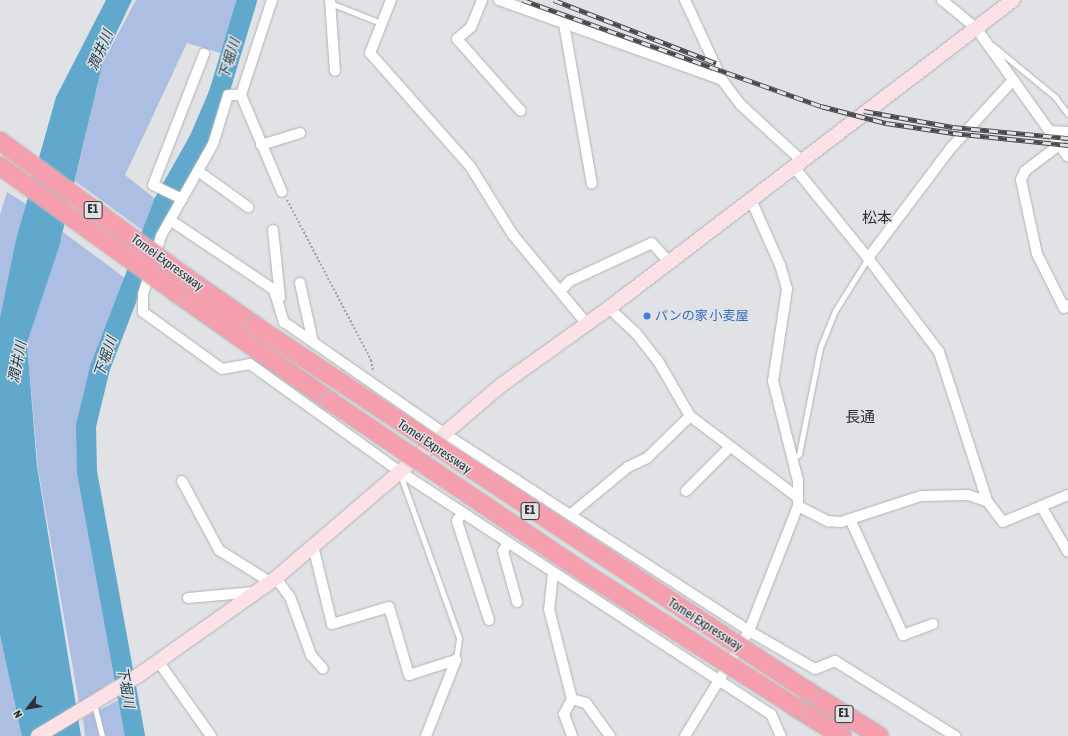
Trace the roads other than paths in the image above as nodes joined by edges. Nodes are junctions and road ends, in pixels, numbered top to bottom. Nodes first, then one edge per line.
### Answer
1 (272, 0) edge
2 (391, 0) edge
3 (482, 0) edge
4 (499, 0) edge
5 (685, 0) edge
6 (942, 0) edge
7 (1012, 0) edge
8 (331, 2) edge
9 (382, 24) junction
10 (564, 24) junction
11 (979, 33) junction
12 (204, 54) dead end
13 (334, 71) dead end
14 (722, 80) junction
15 (1013, 80) junction
16 (241, 95) junction
17 (521, 111) dead end
18 (1068, 114) edge
19 (1050, 131) junction
20 (1068, 132) edge
21 (300, 133) dead end
22 (0, 141) edge
23 (261, 145) junction
24 (1060, 145) junction
25 (1068, 157) edge
26 (798, 164) junction
27 (0, 166) edge
28 (198, 171) junction
29 (592, 184) dead end
30 (282, 192) road end
31 (180, 198) junction
32 (751, 200) junction
33 (248, 207) dead end
34 (170, 220) junction
35 (273, 230) dead end
36 (868, 258) junction
37 (669, 262) junction
38 (300, 283) dead end
39 (561, 290) junction
40 (281, 304) junction
41 (1068, 305) edge
42 (609, 308) junction
43 (587, 324) junction
44 (313, 342) junction
45 (690, 416) junction
46 (445, 434) junction
47 (730, 447) junction
48 (792, 459) junction
49 (399, 471) junction
50 (182, 481) dead end
51 (686, 491) dead end
52 (1068, 495) edge
53 (797, 501) junction
54 (986, 501) junction
55 (1041, 506) junction
56 (462, 513) junction
57 (570, 515) junction
58 (850, 519) junction
59 (508, 543) junction
60 (312, 546) junction
61 (1068, 552) edge
62 (553, 573) junction
63 (273, 580) junction
64 (257, 592) junction
65 (188, 598) dead end
66 (518, 602) dead end
67 (489, 620) dead end
68 (933, 624) dead end
69 (749, 631) junction
70 (456, 660) junction
71 (158, 661) junction
72 (324, 669) dead end
73 (721, 680) junction
74 (572, 699) junction
75 (90, 705) junction
76 (38, 736) edge
77 (102, 736) edge
78 (211, 736) edge
79 (426, 736) edge
80 (572, 736) edge
81 (610, 736) edge
82 (685, 736) edge
83 (781, 736) edge
84 (842, 736) edge
85 (879, 736) edge
86 (955, 736) edge

1 - 16 street
2 - 9 street
3 - 17 street
4 - 10 street
5 - 14 street
6 - 11 street
7 - 11 street
8 - 9 lane
8 - 13 street
9 - 39 street
10 - 14 street
10 - 29 street
11 - 15 street
11 - 18 lane
11 - 26 street
12 - 31 street
14 - 26 street
15 - 19 street
15 - 36 street
16 - 23 street
16 - 28 street
19 - 20 street
19 - 24 street
21 - 23 street
22 - 85 highway, Tomei Expressway / E1, bridge
23 - 30 street
24 - 25 street
24 - 41 street
26 - 32 street
26 - 36 street
27 - 84 highway, Tomei Expressway / E1, bridge
28 - 31 street
28 - 33 street
31 - 34 street
32 - 37 street
32 - 48 street
34 - 40 street
34 - 49 street
35 - 40 street
36 - 48 lane
36 - 54 street
37 - 39 street
37 - 42 street
38 - 44 street
39 - 43 street
40 - 44 street
42 - 43 street
42 - 45 street
43 - 46 street
44 - 46 street
45 - 47 street
45 - 57 street
46 - 49 street
46 - 57 street
47 - 51 street
47 - 53 street
48 - 53 street
49 - 56 street
49 - 60 street
49 - 70 lane
50 - 63 street
52 - 55 street
53 - 58 street
53 - 69 street
54 - 55 street
54 - 58 street
55 - 61 street
56 - 59 street
56 - 67 street
57 - 69 street
58 - 68 street
59 - 62 street
59 - 66 street
60 - 63 street
60 - 70 street
62 - 73 street
62 - 74 street
63 - 64 street
63 - 72 street
64 - 65 street
64 - 71 street
69 - 73 street
69 - 86 street
70 - 79 street
71 - 75 street
71 - 78 street
73 - 82 street
73 - 83 street
74 - 80 street
74 - 81 street
75 - 76 street
75 - 77 lane

